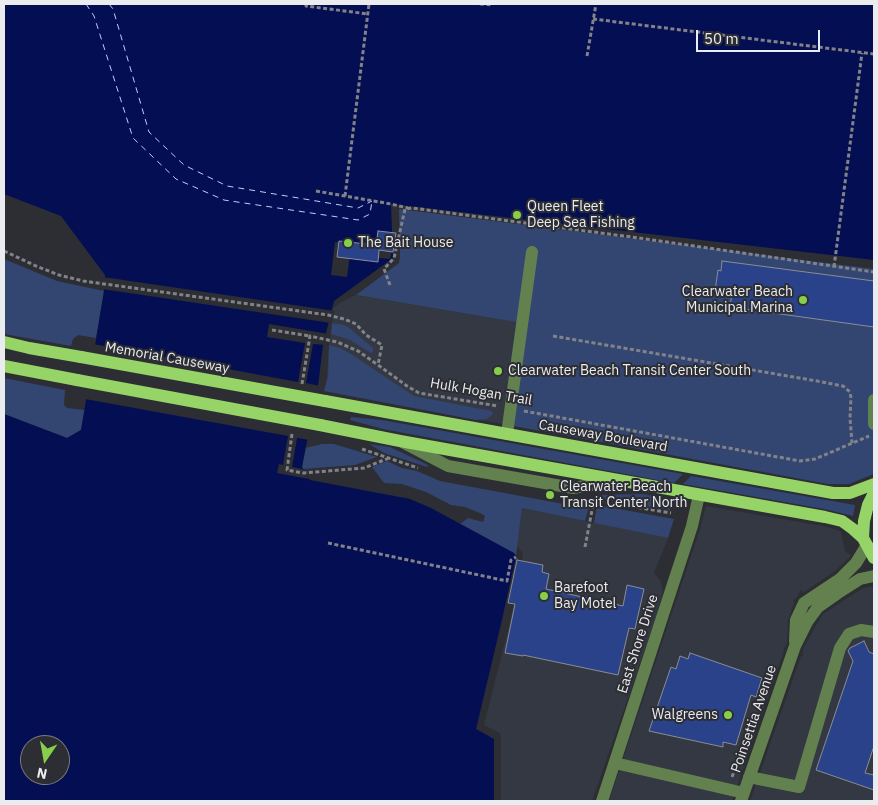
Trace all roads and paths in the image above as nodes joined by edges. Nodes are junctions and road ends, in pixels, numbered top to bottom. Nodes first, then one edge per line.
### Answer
1 (306, 4) edge
2 (369, 4) edge
3 (480, 4) edge
4 (596, 4) edge
5 (492, 6) dead end
6 (368, 14) junction
7 (593, 19) junction
8 (862, 53) junction
9 (874, 54) edge
10 (587, 56) dead end
11 (316, 191) dead end
12 (346, 196) junction
13 (408, 208) junction
14 (4, 251) edge
15 (532, 252) dead end
16 (834, 267) junction
17 (874, 272) edge
18 (390, 284) dead end
19 (272, 330) dead end
20 (310, 336) junction
21 (553, 336) dead end
22 (4, 342) edge
23 (378, 365) junction
24 (4, 366) edge
25 (302, 381) dead end
26 (874, 400) edge
27 (325, 401) joint
28 (511, 409) junction
29 (874, 424) edge
30 (506, 434) junction
31 (874, 434) edge
32 (292, 436) dead end
33 (852, 443) junction
34 (390, 458) dead end
35 (874, 484) edge
36 (874, 493) edge
37 (699, 495) junction
38 (594, 500) dead end
39 (865, 542) junction
40 (328, 543) dead end
41 (586, 547) dead end
42 (516, 557) dead end
43 (874, 558) edge
44 (874, 576) edge
45 (874, 632) edge
46 (795, 646) junction
47 (615, 763) junction
48 (749, 777) junction
49 (742, 797) edge
50 (602, 801) edge

1 - 6 path
2 - 6 path
3 - 5 path
4 - 7 path
6 - 12 path
7 - 8 path
7 - 10 path
8 - 9 path
8 - 16 path
11 - 12 path
12 - 13 path
13 - 16 path
13 - 18 path
14 - 23 path
15 - 28 street
16 - 17 path
19 - 20 path, Hulk Hogan Trail
20 - 23 path, Hulk Hogan Trail
20 - 25 path
21 - 33 path
22 - 27 main road, Memorial Causeway, bridge
23 - 28 path, Hulk Hogan Trail
24 - 37 main road, bridge
26 - 29 street
27 - 30 main road, Causeway Boulevard
28 - 30 street
28 - 33 path, Hulk Hogan Trail
30 - 35 main road, Causeway Boulevard
31 - 33 path, Hulk Hogan Trail
32 - 34 path
36 - 39 main road
37 - 39 main road
37 - 47 street, East Shore Drive
38 - 41 path
39 - 43 main road
39 - 46 street, Poinsettia Avenue
40 - 42 path
44 - 46 street, Poinsettia Avenue
45 - 48 street
46 - 48 street, Poinsettia Avenue
47 - 49 street
47 - 50 street, East Shore Drive
48 - 49 street, Poinsettia Avenue

